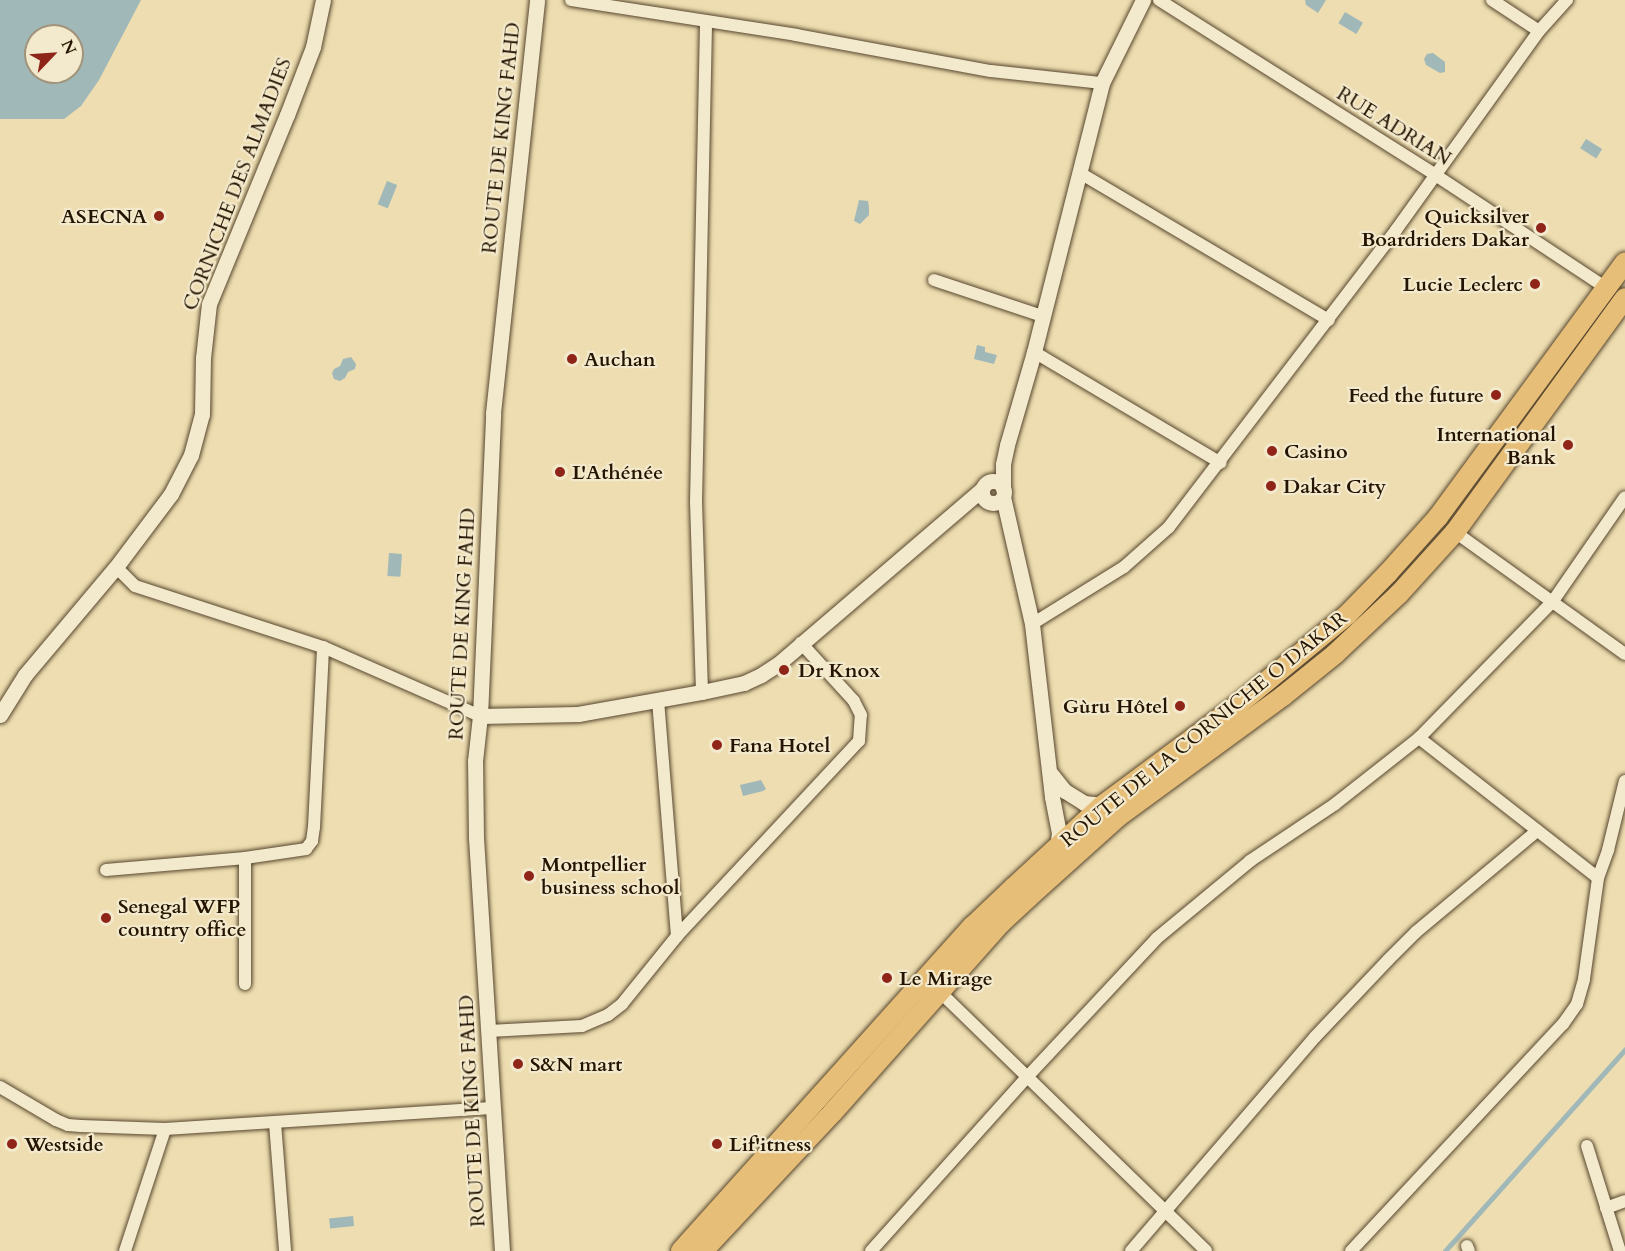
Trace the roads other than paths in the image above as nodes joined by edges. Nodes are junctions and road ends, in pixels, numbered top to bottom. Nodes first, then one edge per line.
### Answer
1 (323, 0) edge
2 (537, 0) edge
3 (571, 0) edge
4 (1143, 0) edge
5 (1159, 0) edge
6 (1492, 0) edge
7 (1567, 0) edge
8 (706, 21) junction
9 (1539, 31) junction
10 (1102, 83) junction
11 (1080, 172) junction
12 (1434, 174) junction
13 (1625, 262) edge
14 (934, 280) dead end
15 (1606, 288) junction
16 (1625, 298) edge
17 (1042, 316) junction
18 (1329, 320) junction
19 (1034, 352) junction
20 (1221, 463) junction
21 (994, 494) junction
22 (1625, 497) edge
23 (1455, 532) junction
24 (116, 567) junction
25 (1552, 602) junction
26 (1032, 624) junction
27 (801, 643) junction
28 (323, 647) junction
29 (1625, 654) edge
30 (702, 692) junction
31 (658, 700) junction
32 (0, 715) edge
33 (480, 716) junction
34 (1419, 738) junction
35 (1051, 774) junction
36 (1625, 781) edge
37 (1103, 805) junction
38 (1537, 831) junction
39 (1058, 847) junction
40 (245, 858) junction
41 (106, 870) dead end
42 (1598, 878) junction
43 (677, 936) junction
44 (245, 984) dead end
45 (940, 992) junction
46 (489, 1031) junction
47 (1029, 1075) junction
48 (0, 1087) edge
49 (491, 1108) junction
50 (275, 1123) junction
51 (165, 1129) junction
52 (1587, 1146) dead end
53 (1625, 1201) edge
54 (1606, 1208) junction
55 (1165, 1210) junction
56 (125, 1251) edge
57 (285, 1251) edge
58 (502, 1251) edge
59 (681, 1251) edge
60 (702, 1251) edge
61 (872, 1251) edge
62 (1131, 1251) edge
63 (1206, 1251) edge
64 (1351, 1251) edge
65 (1620, 1251) edge

1 - 24 street, CORNICHE DES ALMADIES
2 - 33 street, ROUTE DE KING FAHD
3 - 8 street
4 - 10 street
5 - 12 street, RUE ADRIAN
6 - 9 street
7 - 9 street
8 - 10 street
8 - 30 street
9 - 12 street
10 - 11 street
11 - 17 street
11 - 18 street
12 - 15 street, RUE ADRIAN
12 - 18 street
13 - 15 highway, ROUTE DE LA CORNICHE O DAKAR
14 - 17 street
15 - 37 highway, ROUTE DE LA CORNICHE O DAKAR
16 - 23 highway, ROUTE DE LA CORNICHE O DAKAR
17 - 19 street
18 - 20 street
19 - 20 street
19 - 21 street
20 - 26 street
21 - 26 street
21 - 27 street
22 - 25 street
23 - 25 street
23 - 45 highway, ROUTE DE LA CORNICHE O DAKAR
24 - 28 street
24 - 32 street, CORNICHE DES ALMADIES
25 - 29 street
25 - 34 street
26 - 35 street
27 - 30 street
27 - 43 street
28 - 33 street
28 - 40 street
30 - 31 street
31 - 33 street
31 - 43 street
33 - 46 street, ROUTE DE KING FAHD
34 - 38 street
34 - 47 street
35 - 37 street
35 - 39 street
36 - 42 street
37 - 39 highway, ROUTE DE LA CORNICHE O DAKAR
38 - 42 street
38 - 55 street
39 - 59 highway, ROUTE DE LA CORNICHE O DAKAR
40 - 41 street
40 - 44 street
42 - 64 street
43 - 46 street
45 - 47 street
45 - 60 highway, ROUTE DE LA CORNICHE O DAKAR
46 - 49 street, ROUTE DE KING FAHD
47 - 55 street
47 - 61 street
48 - 51 street
49 - 50 street
49 - 58 street, ROUTE DE KING FAHD
50 - 51 street
50 - 57 street
51 - 56 street
52 - 54 street
53 - 54 street
54 - 65 street
55 - 62 street
55 - 63 street

